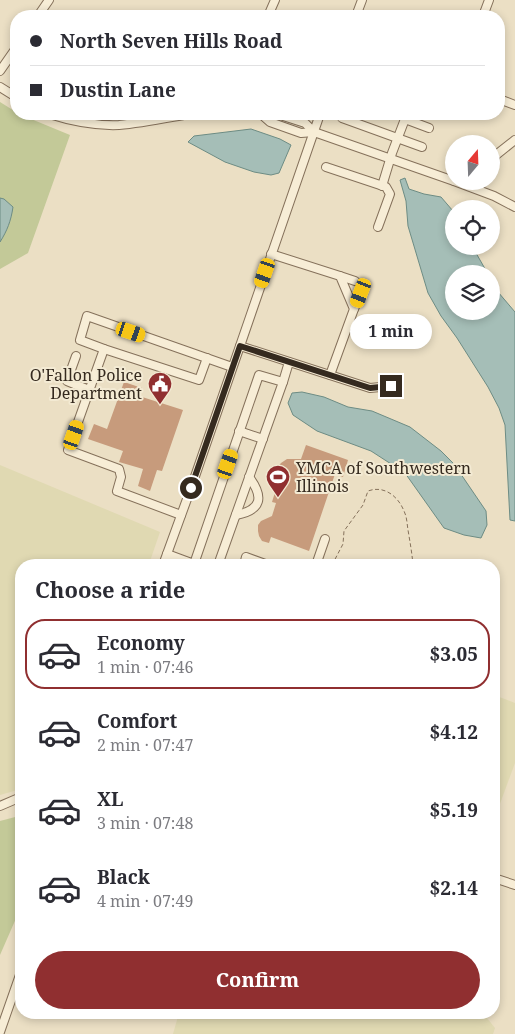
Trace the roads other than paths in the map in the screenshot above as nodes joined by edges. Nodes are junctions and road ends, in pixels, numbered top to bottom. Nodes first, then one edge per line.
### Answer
1 (10, 57) edge
2 (0, 71) edge
3 (68, 120) edge
4 (136, 120) edge
5 (154, 120) edge
6 (268, 120) edge
7 (296, 120) edge
8 (318, 120) edge
9 (348, 120) edge
10 (405, 120) edge
11 (408, 120) edge
12 (137, 123) junction
13 (429, 128) dead end
14 (314, 132) junction
15 (398, 138) junction
16 (515, 140) edge
17 (422, 147) dead end
18 (500, 151) edge
19 (391, 159) junction
20 (326, 167) dead end
21 (445, 178) edge
22 (382, 186) junction
23 (480, 190) edge
24 (515, 206) edge
25 (378, 228) dead end
26 (271, 254) junction
27 (340, 276) junction
28 (355, 281) tunnel mouth
29 (361, 293) dead end
30 (354, 309) junction
31 (240, 346) junction
32 (104, 348) junction
33 (76, 356) dead end
34 (207, 358) junction
35 (289, 362) junction
36 (232, 367) junction
37 (330, 375) junction
38 (282, 382) junction
39 (391, 386) dead end
40 (89, 390) junction
41 (239, 431) junction
42 (263, 439) junction
43 (249, 478) junction
44 (181, 515) junction
45 (236, 515) junction
46 (325, 539) dead end
47 (167, 554) junction
48 (165, 559) edge
49 (182, 559) edge
50 (198, 559) edge
51 (220, 559) edge
52 (318, 559) edge
53 (15, 800) edge
54 (15, 804) edge
55 (2, 805) edge
56 (500, 880) edge
57 (515, 885) edge
58 (15, 990) edge
59 (0, 1032) edge

1 - 2 street
3 - 12 street
4 - 12 street
5 - 12 street
6 - 14 street
7 - 14 street
8 - 14 street
9 - 15 street
10 - 15 street
11 - 13 street
14 - 19 street
14 - 26 street
15 - 17 street
15 - 19 street
16 - 18 street
19 - 21 street
19 - 22 street
20 - 22 street
22 - 25 street
23 - 24 street
26 - 27 street
26 - 31 street
27 - 28 street
27 - 30 street
29 - 30 street
30 - 37 street
31 - 35 street
31 - 36 street
32 - 34 street
32 - 34 street
32 - 40 street
33 - 40 street
34 - 36 street
35 - 37 street
35 - 38 street
36 - 44 street
37 - 39 street
38 - 41 street
38 - 42 street
40 - 44 street
41 - 42 street
41 - 50 street
42 - 43 street
43 - 45 street
43 - 45 street
44 - 47 street
45 - 51 street
46 - 52 street
47 - 48 street
47 - 49 street
53 - 55 street
54 - 55 street
56 - 57 street
58 - 59 street

